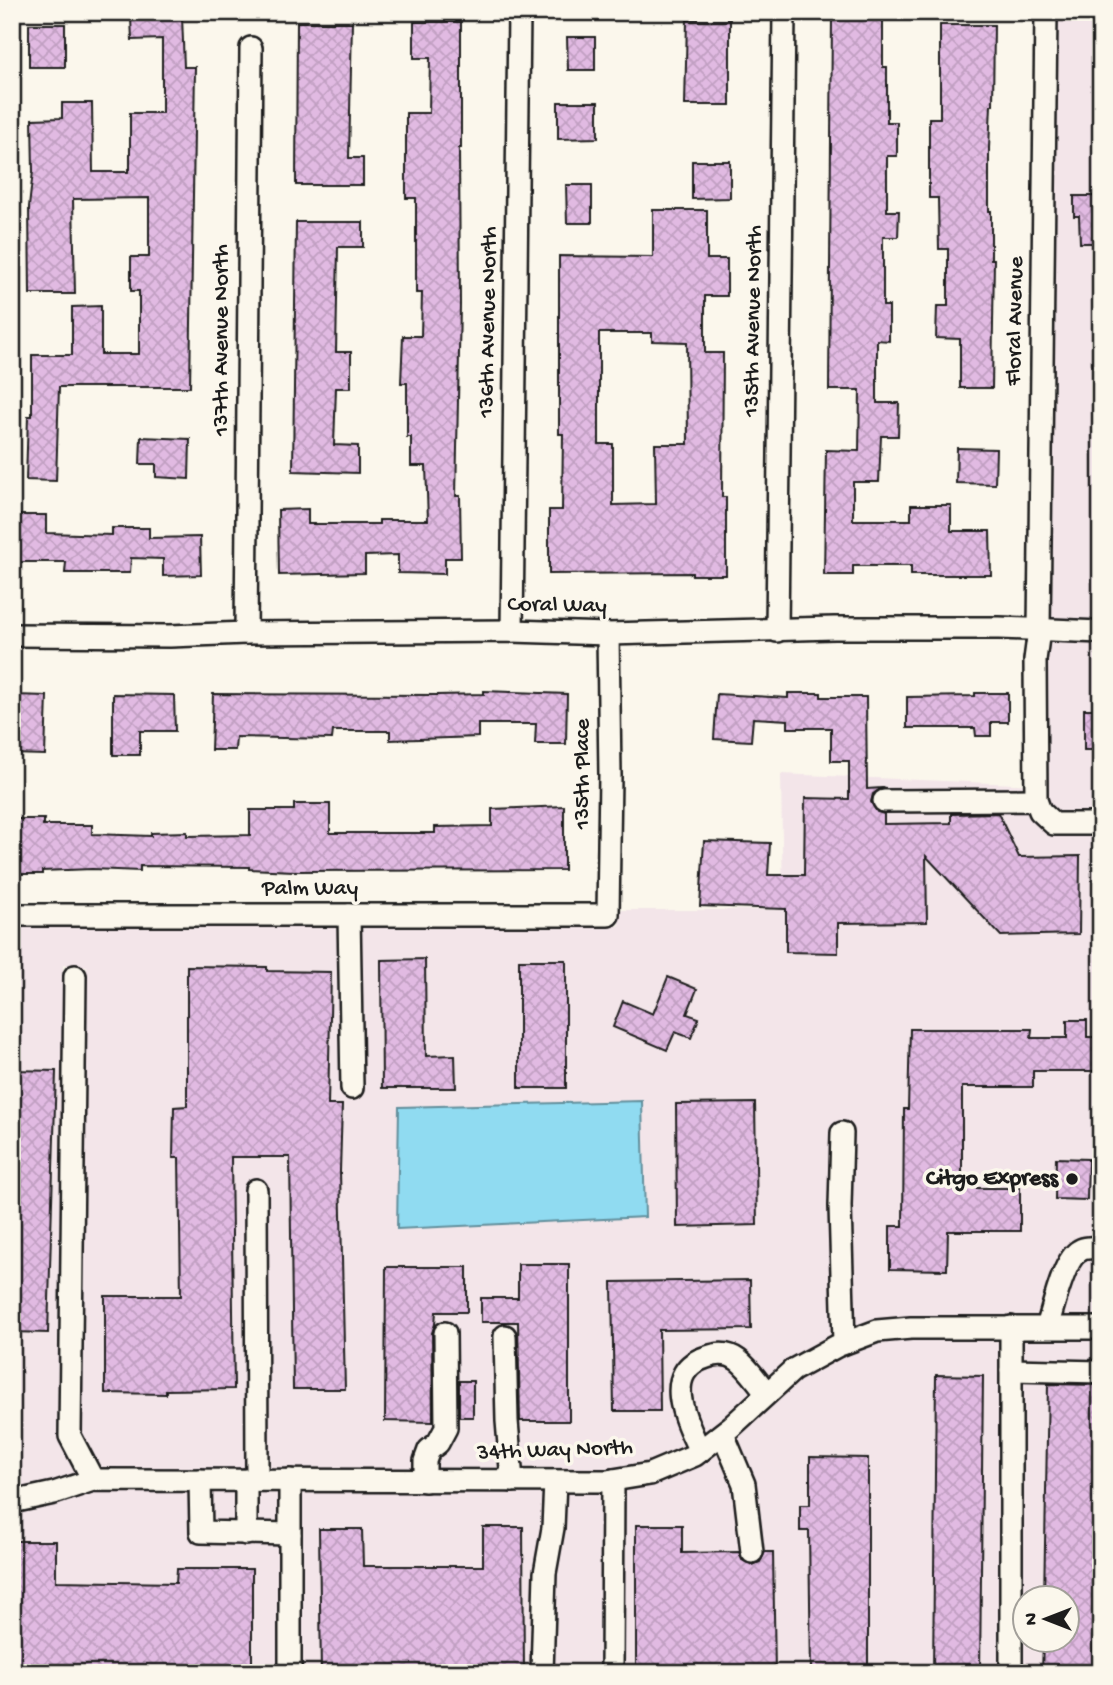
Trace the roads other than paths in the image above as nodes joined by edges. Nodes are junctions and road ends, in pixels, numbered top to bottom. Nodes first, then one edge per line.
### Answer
1 (519, 12) edge
2 (784, 12) edge
3 (1046, 12) edge
4 (250, 48) dead end
5 (1040, 630) junction
6 (512, 631) junction
7 (777, 631) junction
8 (1101, 632) edge
9 (246, 633) junction
10 (608, 634) junction
11 (12, 635) edge
12 (1036, 800) junction
13 (884, 801) dead end
14 (1101, 824) edge
15 (12, 915) edge
16 (349, 915) junction
17 (608, 915) joint
18 (75, 976) dead end
19 (352, 1088) dead end
20 (842, 1133) dead end
21 (256, 1190) dead end
22 (1101, 1247) edge
23 (1012, 1327) junction
24 (1047, 1328) junction
25 (1101, 1328) edge
26 (445, 1333) dead end
27 (505, 1336) dead end
28 (844, 1343) junction
29 (1012, 1370) junction
30 (1101, 1372) edge
31 (767, 1394) junction
32 (723, 1434) junction
33 (700, 1451) junction
34 (93, 1480) junction
35 (200, 1480) junction
36 (252, 1480) junction
37 (290, 1480) junction
38 (613, 1480) junction
39 (425, 1481) junction
40 (512, 1481) junction
41 (555, 1481) junction
42 (12, 1502) edge
43 (246, 1534) junction
44 (290, 1534) junction
45 (752, 1552) dead end
46 (290, 1673) edge
47 (542, 1673) edge
48 (612, 1673) edge
49 (1011, 1673) edge

1 - 6 street, 136th Avenue North
2 - 7 street, 135th Avenue North
3 - 5 street, Floral Avenue
4 - 9 street, 137th Avenue North
5 - 7 street, Coral Way
5 - 8 street, Coral Way
5 - 12 street, Floral Avenue
6 - 9 street, Coral Way
6 - 10 street, Coral Way
7 - 10 street, Coral Way
9 - 11 street, Coral Way
10 - 17 street, 135th Place
12 - 13 street
12 - 14 street
15 - 16 street, Palm Way
16 - 17 street, Palm Way
16 - 19 street
18 - 34 street
20 - 28 street
21 - 36 street
22 - 24 street
23 - 24 street, 34th Way North
23 - 28 street, 34th Way North
23 - 29 street
24 - 25 street, 34th Way North
26 - 39 street
27 - 40 street
28 - 31 street, 34th Way North
29 - 30 street
29 - 49 street
31 - 32 street, 34th Way North
31 - 33 street
32 - 33 street, 34th Way North
32 - 45 street
33 - 38 street, 34th Way North
34 - 35 street, 34th Way North
34 - 42 street, 34th Way North
35 - 36 street, 34th Way North
35 - 43 street
36 - 37 street, 34th Way North
36 - 43 street
37 - 39 street, 34th Way North
37 - 44 street
38 - 41 street, 34th Way North
38 - 48 street
39 - 40 street, 34th Way North
40 - 41 street, 34th Way North
41 - 47 street
43 - 44 street
44 - 46 street

